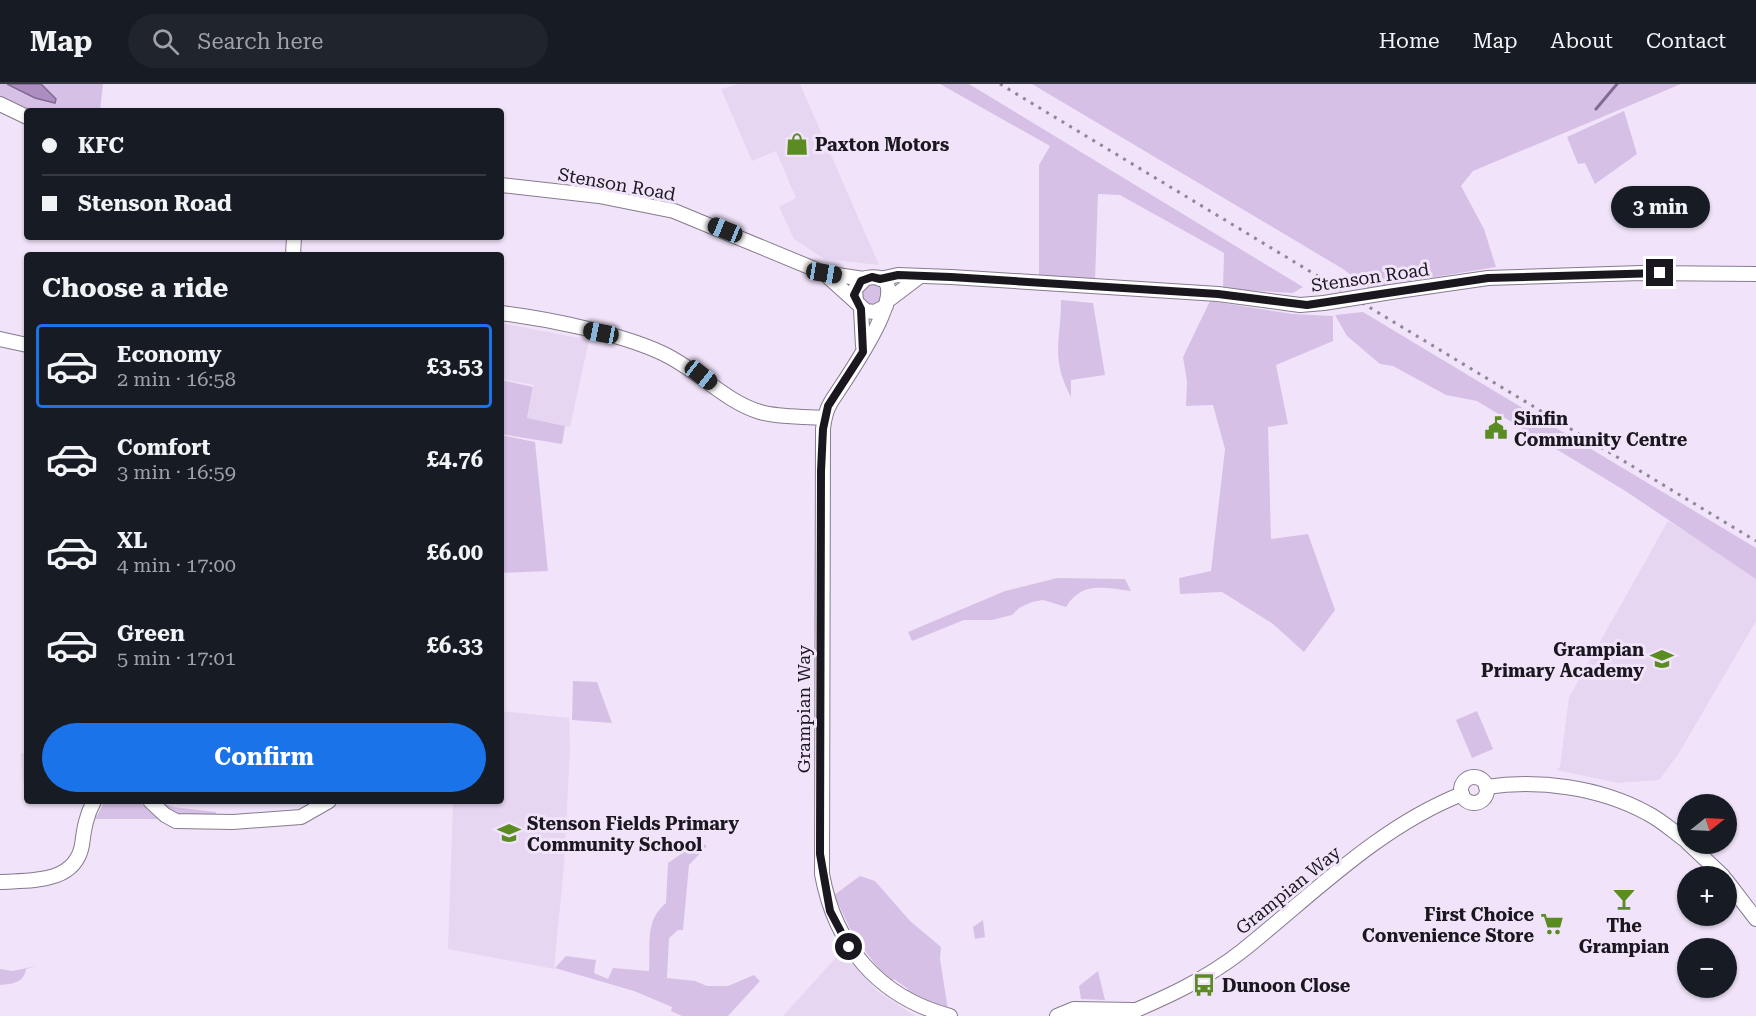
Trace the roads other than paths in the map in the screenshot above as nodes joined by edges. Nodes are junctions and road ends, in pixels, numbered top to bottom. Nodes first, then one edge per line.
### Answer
1 (0, 104) edge
2 (24, 116) edge
3 (504, 186) edge
4 (824, 273) junction
5 (1756, 274) edge
6 (919, 277) junction
7 (864, 279) junction
8 (880, 279) junction
9 (887, 302) junction
10 (858, 305) junction
11 (504, 314) edge
12 (0, 339) edge
13 (24, 344) edge
14 (863, 352) junction
15 (824, 418) junction
16 (93, 804) edge
17 (153, 804) edge
18 (324, 804) edge
19 (1677, 835) edge
20 (1700, 854) edge
21 (1712, 866) edge
22 (0, 882) edge
23 (1737, 895) edge
24 (1756, 920) edge
25 (1135, 1011) junction
26 (1083, 1013) edge
27 (950, 1016) edge
28 (1057, 1016) edge
29 (1122, 1016) edge

1 - 2 street
3 - 4 street, Stenson Road
4 - 7 street, Stenson Road
4 - 10 street, Stenson Road
5 - 6 street, Stenson Road, bridge
6 - 8 street, Stenson Road
6 - 9 street
7 - 8 street
7 - 10 street
8 - 9 street
9 - 10 street
9 - 14 street, Grampian Way
10 - 14 street
11 - 15 street
12 - 13 street
14 - 15 street, Grampian Way
15 - 27 street, Grampian Way
16 - 22 street
17 - 18 street
19 - 25 street, Grampian Way
20 - 21 street
23 - 24 street
25 - 26 street, Grampian Way
25 - 29 street, Grampian Way
26 - 28 street, Grampian Way

